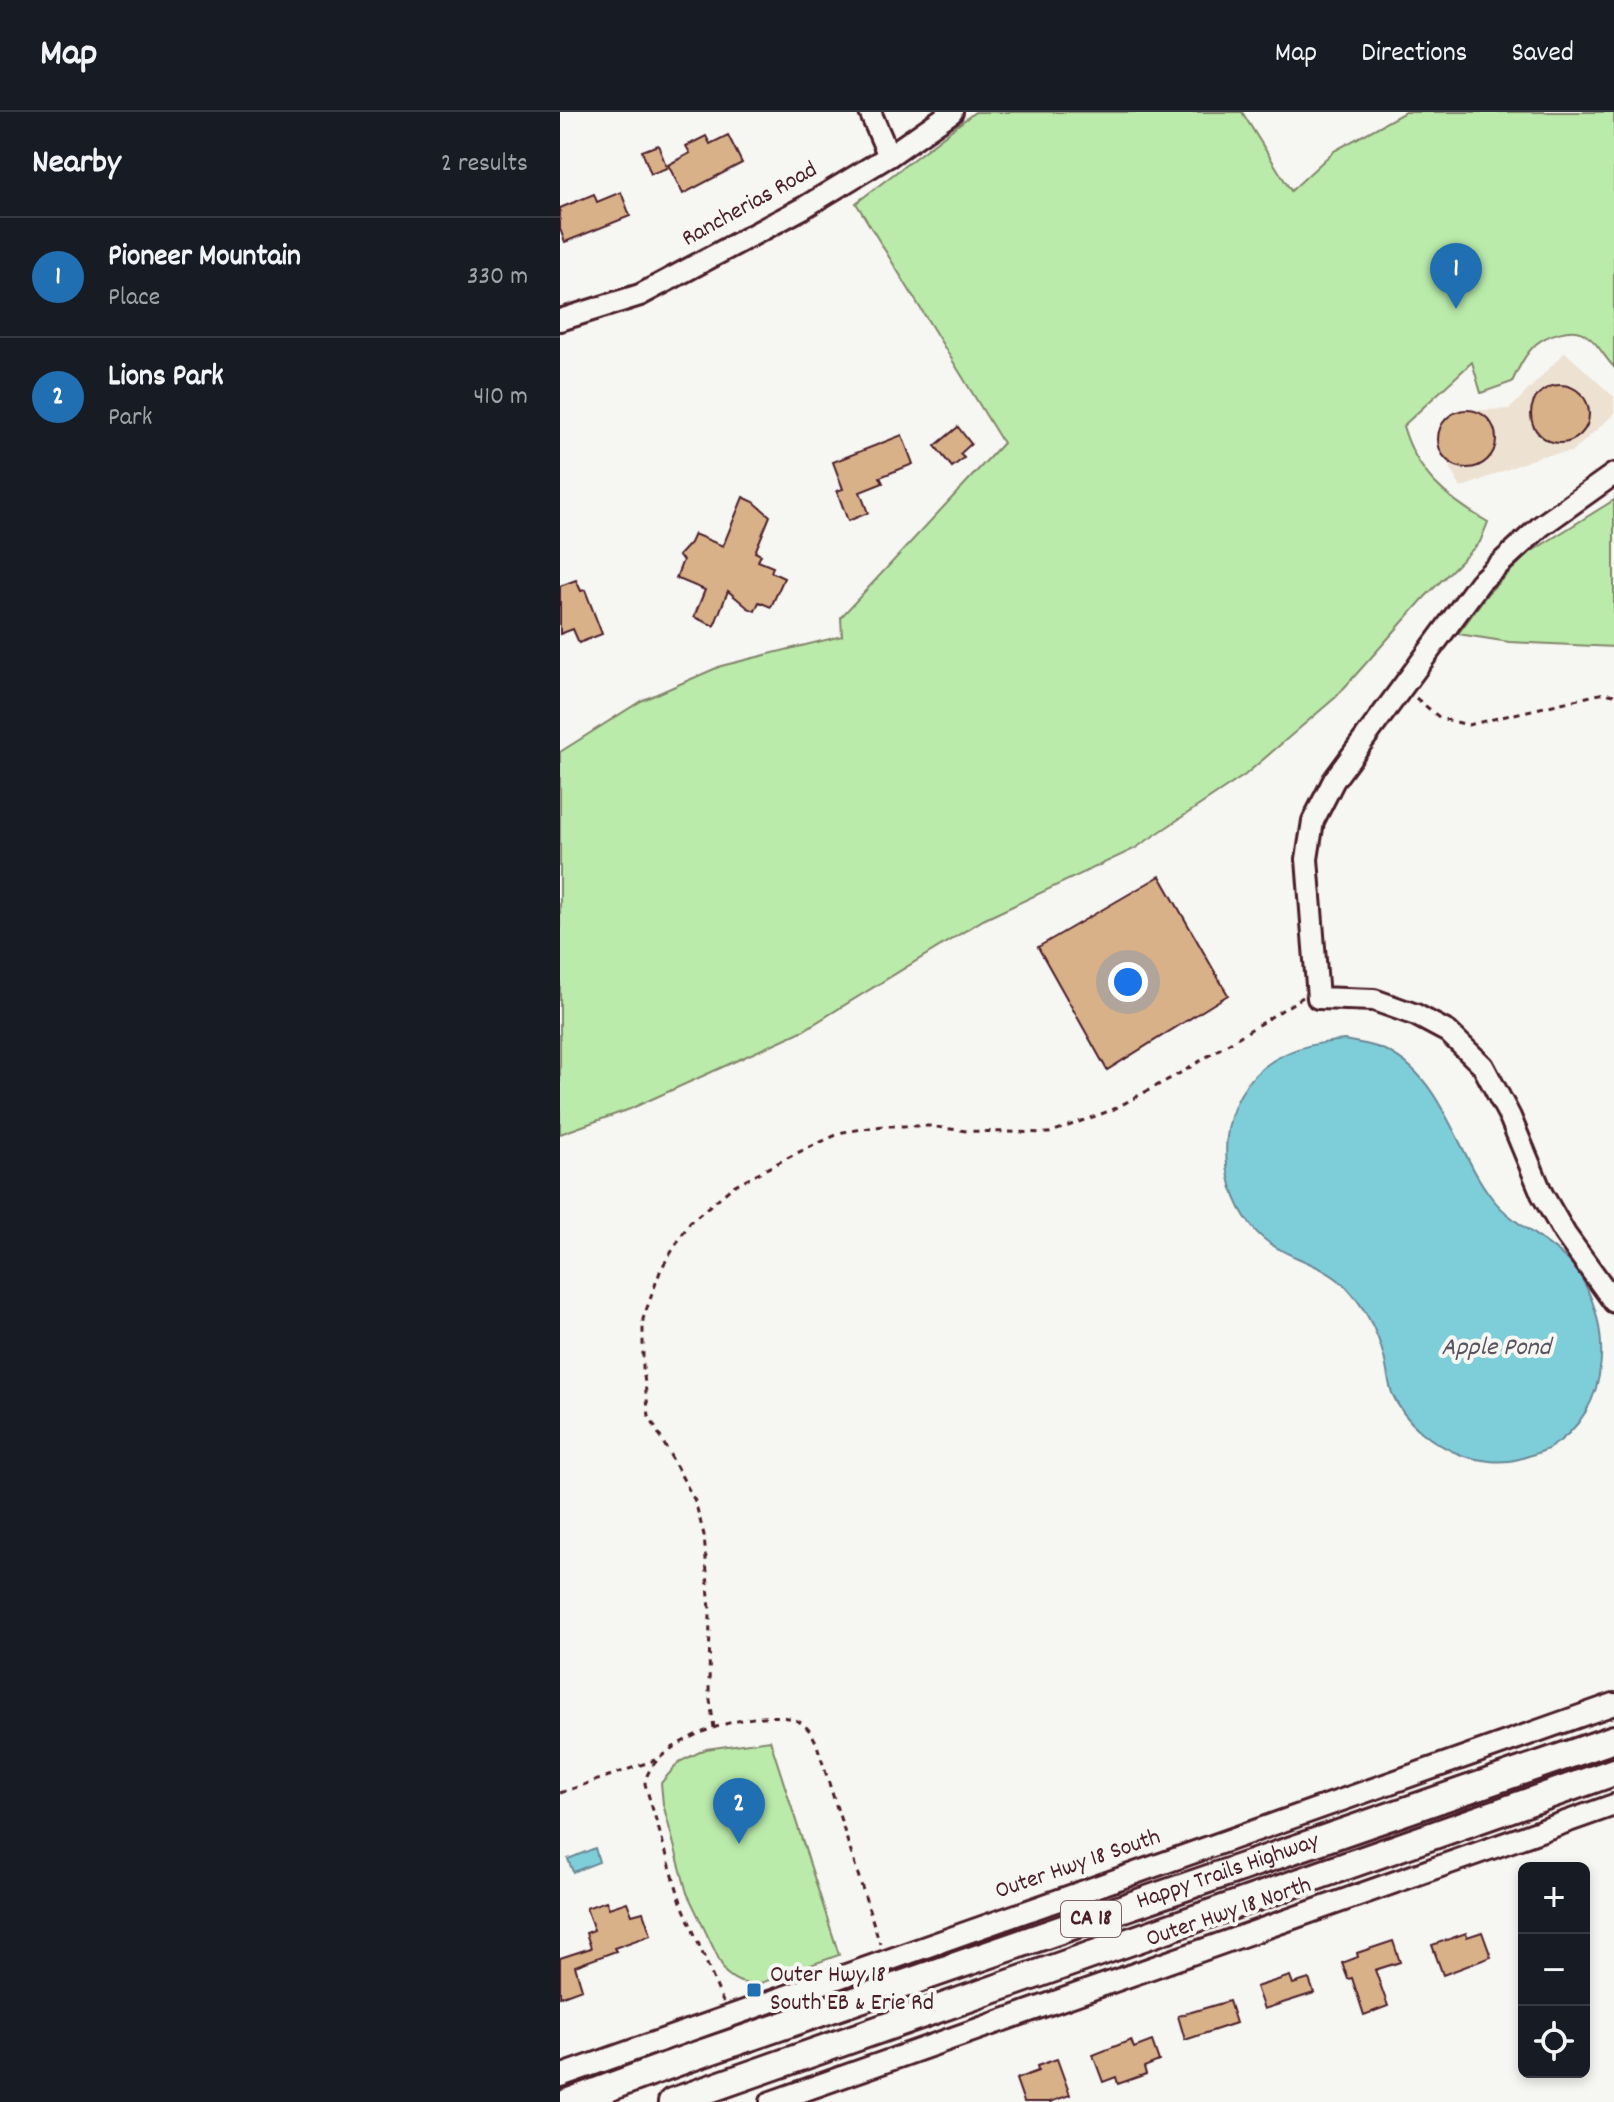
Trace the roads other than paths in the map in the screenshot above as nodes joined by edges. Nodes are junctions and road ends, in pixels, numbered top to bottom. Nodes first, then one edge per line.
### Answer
1 (870, 112) edge
2 (952, 112) edge
3 (889, 156) junction
4 (560, 320) edge
5 (1614, 474) edge
6 (1614, 1302) edge
7 (1614, 1704) edge
8 (1614, 1739) edge
9 (1614, 1772) edge
10 (1614, 1805) edge
11 (560, 2076) edge
12 (569, 2102) edge
13 (672, 2102) edge
14 (771, 2102) edge

1 - 3 street
2 - 3 street, Rancherias Road
3 - 4 street, Rancherias Road
5 - 6 street
7 - 11 street, Outer Hwy 18 South
8 - 12 main road, Happy Trails Highway / CA 18
9 - 13 main road, Happy Trails Highway / CA 18
10 - 14 street, Outer Hwy 18 North

